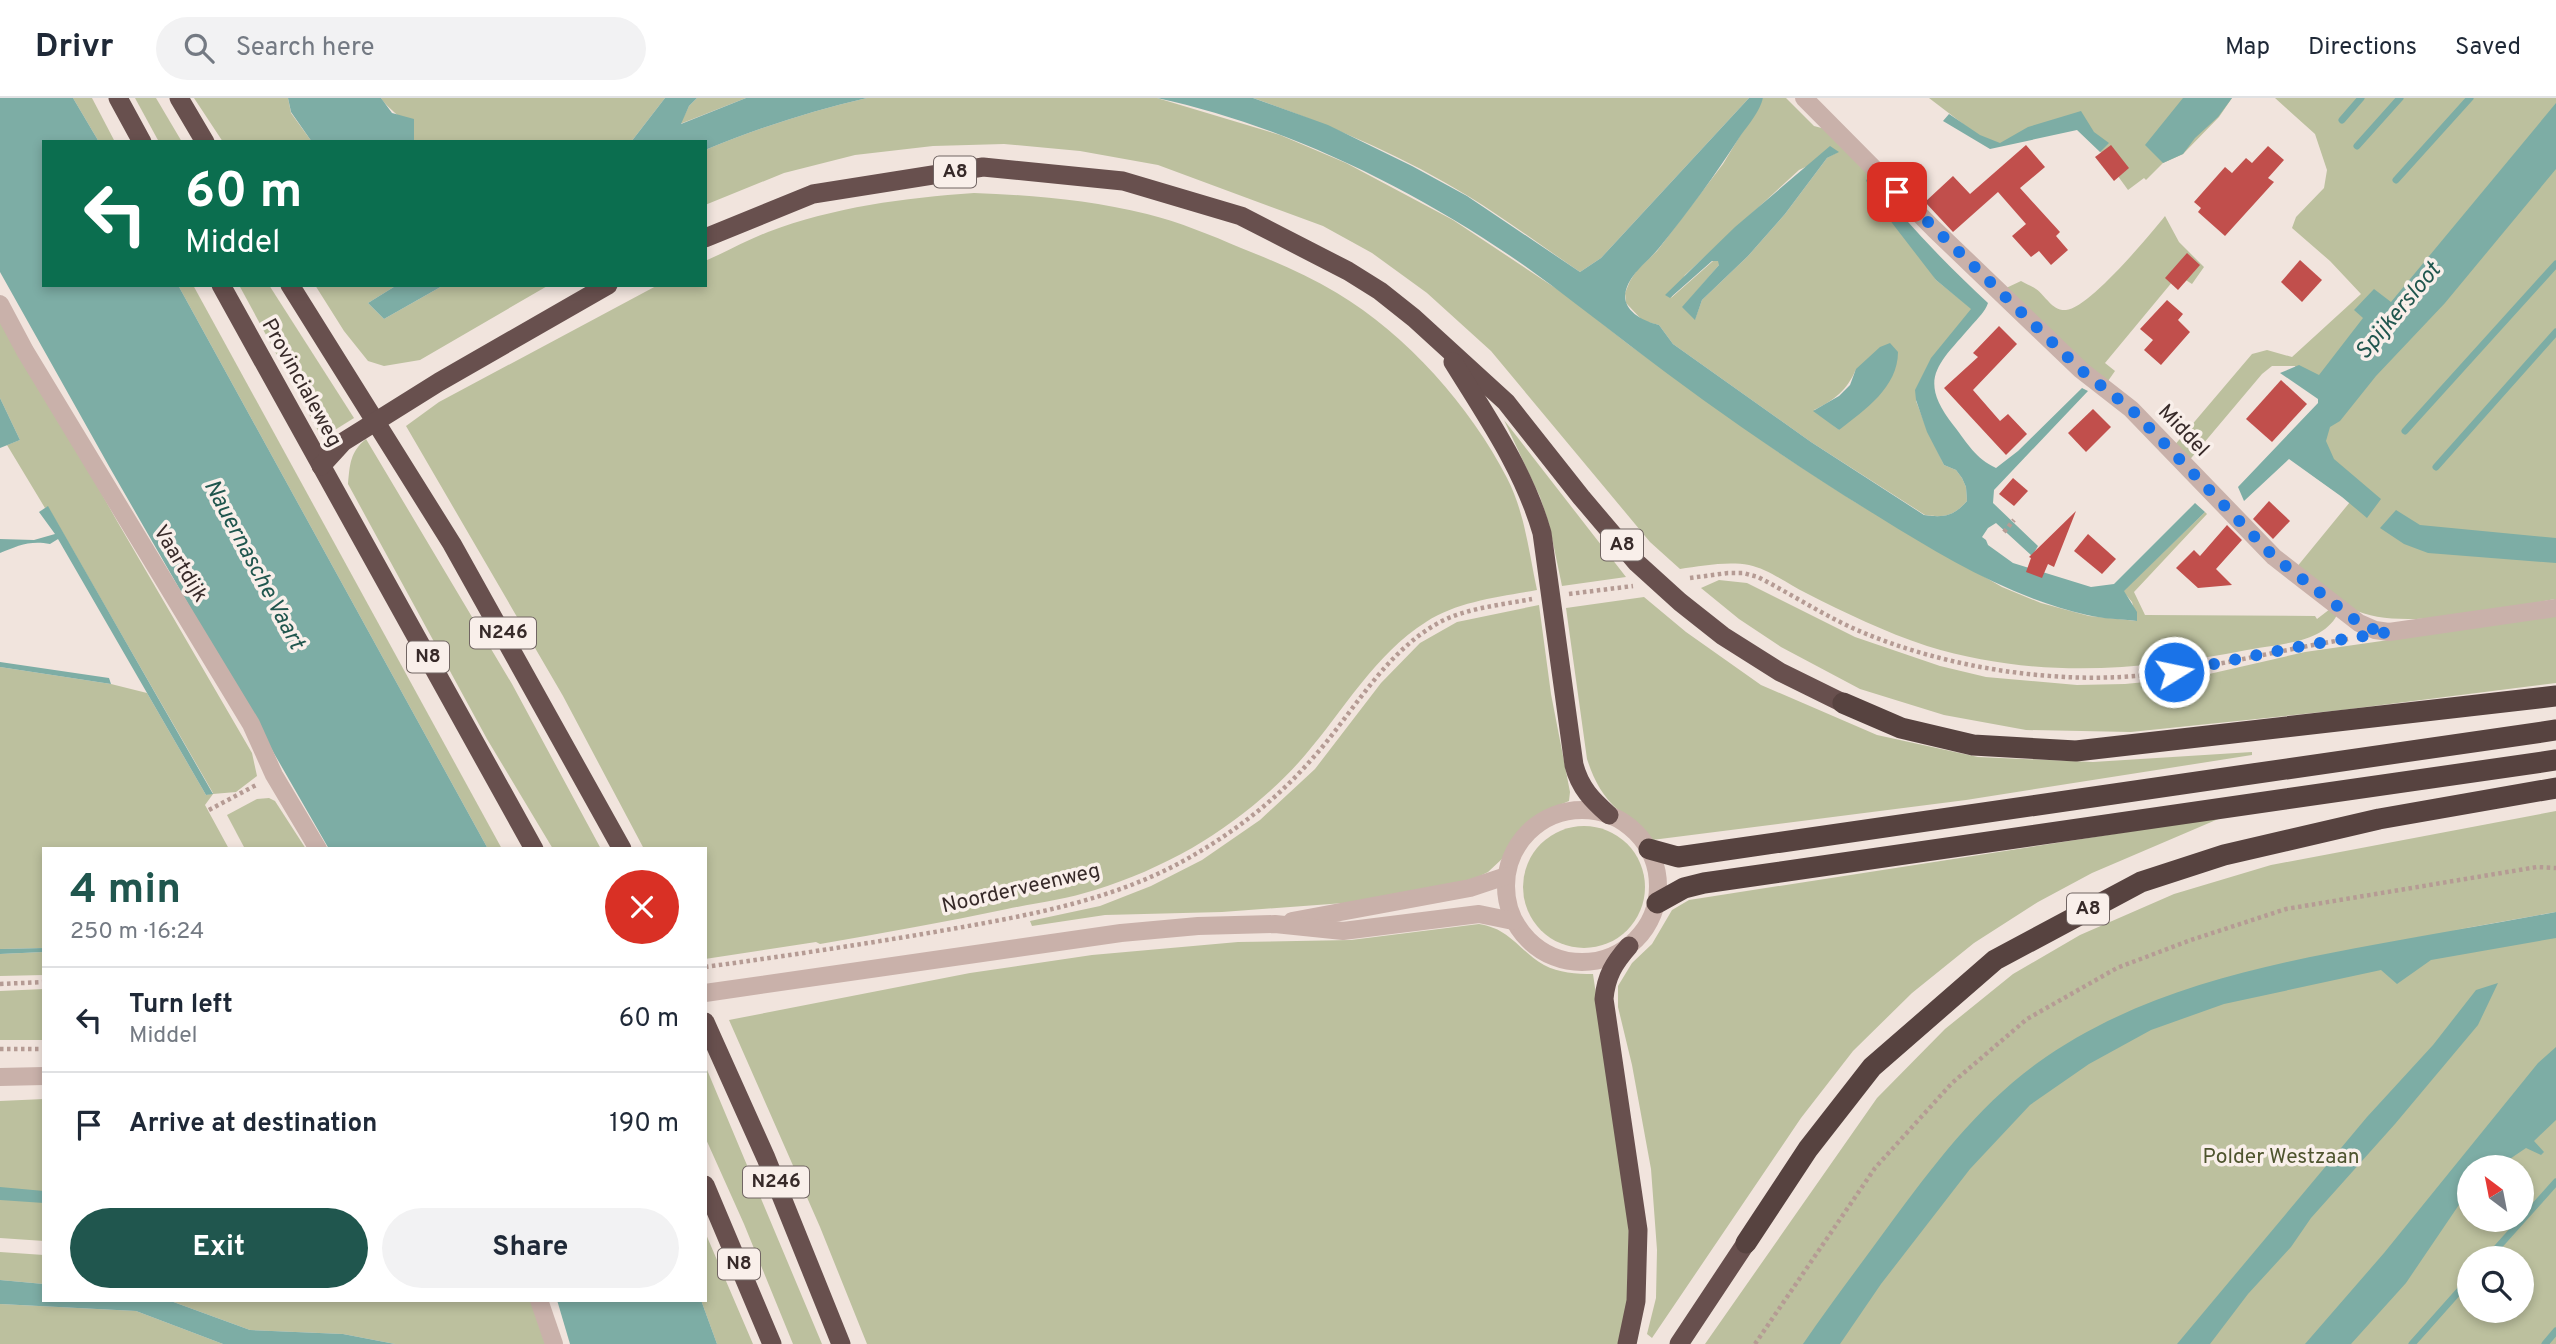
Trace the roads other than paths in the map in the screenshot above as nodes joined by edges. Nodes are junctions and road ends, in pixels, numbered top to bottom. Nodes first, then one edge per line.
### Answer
1 (118, 98) edge
2 (179, 98) edge
3 (1804, 98) edge
4 (141, 140) edge
5 (204, 140) edge
6 (707, 237) edge
7 (222, 287) edge
8 (291, 287) edge
9 (605, 287) edge
10 (0, 304) edge
11 (1440, 341) junction
12 (376, 423) junction
13 (321, 466) junction
14 (2556, 608) edge
15 (2556, 696) edge
16 (1843, 703) joint
17 (2556, 730) edge
18 (2556, 760) edge
19 (2556, 788) edge
20 (1609, 815) junction
21 (317, 847) edge
22 (533, 847) edge
23 (621, 847) edge
24 (1649, 849) junction
25 (1506, 876) junction
26 (1657, 903) junction
27 (1513, 921) junction
28 (1275, 924) junction
29 (1629, 946) junction
30 (707, 993) edge
31 (707, 1026) edge
32 (42, 1076) edge
33 (0, 1077) edge
34 (707, 1190) edge
35 (1746, 1243) joint
36 (540, 1302) edge
37 (554, 1344) edge
38 (772, 1344) edge
39 (841, 1344) edge
40 (1628, 1344) edge
41 (1679, 1344) edge

1 - 4 highway
2 - 5 highway
3 - 14 street, Middel
6 - 11 highway, A8
7 - 13 highway, Provincialeweg / N8
8 - 12 highway, Provincialeweg
9 - 12 highway
10 - 21 street, Vaartdijk
11 - 16 highway, A8
11 - 20 highway, A8
12 - 13 highway
12 - 23 highway, N246
13 - 22 highway, N8
15 - 16 highway, A8
17 - 24 highway
18 - 26 highway
19 - 35 highway, A8
20 - 24 street
20 - 25 street
24 - 26 street
25 - 27 street
25 - 28 street
26 - 29 street
27 - 28 street
27 - 29 street
28 - 30 street
29 - 40 highway
31 - 39 highway, N246
32 - 33 street
34 - 38 highway, N8
35 - 41 highway, A8
36 - 37 street

